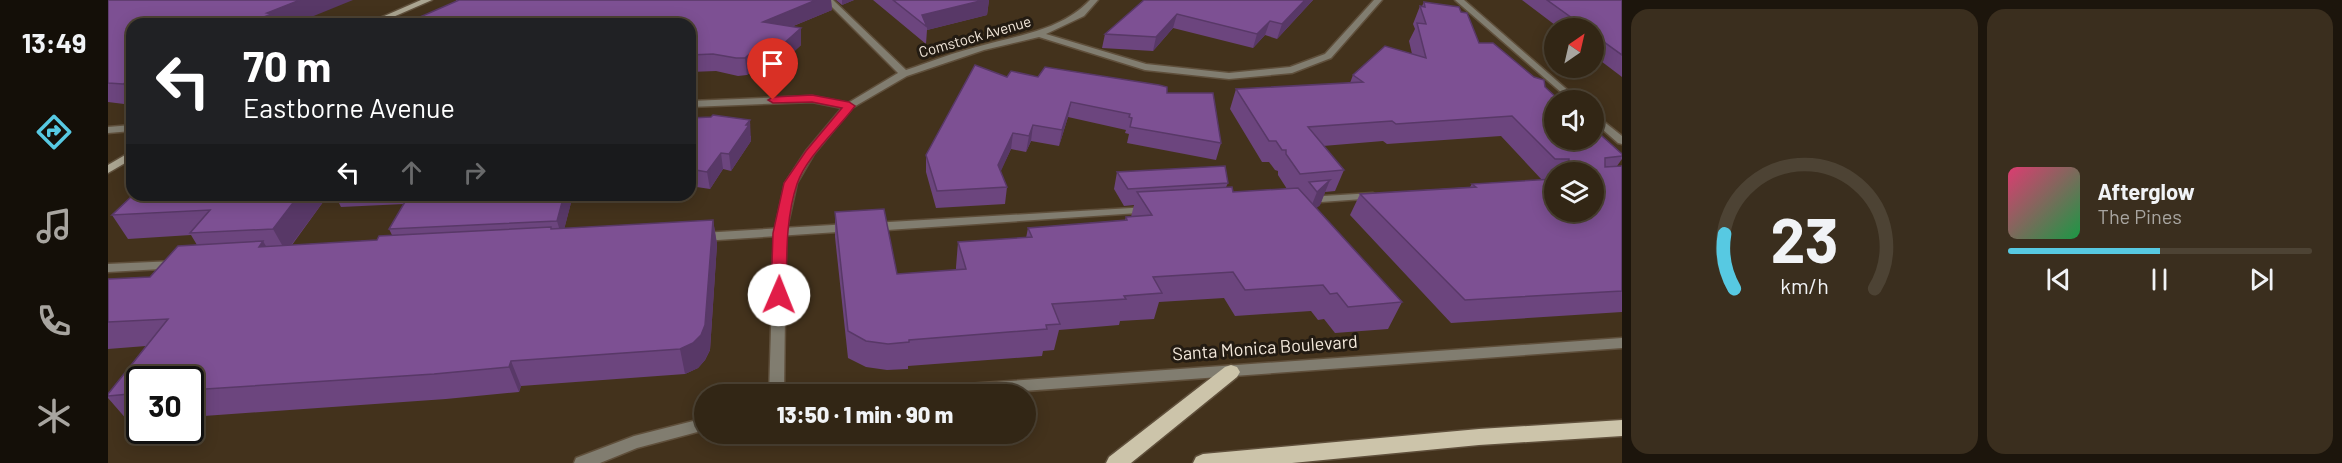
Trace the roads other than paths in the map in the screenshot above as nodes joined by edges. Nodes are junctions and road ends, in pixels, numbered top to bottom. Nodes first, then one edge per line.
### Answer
1 (428, 0) edge
2 (829, 0) edge
3 (1094, 0) edge
4 (1378, 0) edge
5 (1459, 0) edge
6 (384, 18) edge
7 (1039, 34) junction
8 (904, 74) junction
9 (1563, 90) edge
10 (696, 104) edge
11 (849, 106) junction
12 (1604, 125) edge
13 (126, 128) edge
14 (108, 130) edge
15 (1622, 141) edge
16 (126, 158) edge
17 (108, 170) edge
18 (1387, 195) edge
19 (1291, 201) edge
20 (1160, 209) edge
21 (780, 233) junction
22 (693, 237) edge
23 (192, 264) edge
24 (108, 268) edge
25 (1622, 343) edge
26 (1231, 372) junction
27 (776, 384) edge
28 (1036, 385) edge
29 (694, 427) edge
30 (1622, 428) edge
31 (582, 463) edge
32 (1116, 463) edge
33 (1203, 463) edge

1 - 6 main road
2 - 8 street
3 - 7 street, Comstock Avenue
4 - 7 street
5 - 9 street
7 - 8 street, Comstock Avenue
8 - 11 street, Comstock Avenue
10 - 11 street
11 - 21 street, Comstock Avenue
12 - 15 street
13 - 14 street
16 - 17 main road
18 - 19 street
20 - 21 street
21 - 22 street
21 - 27 street, Comstock Avenue
23 - 24 street
25 - 26 street, Santa Monica Boulevard
26 - 28 street, Santa Monica Boulevard
26 - 32 main road
29 - 31 street
30 - 33 main road

